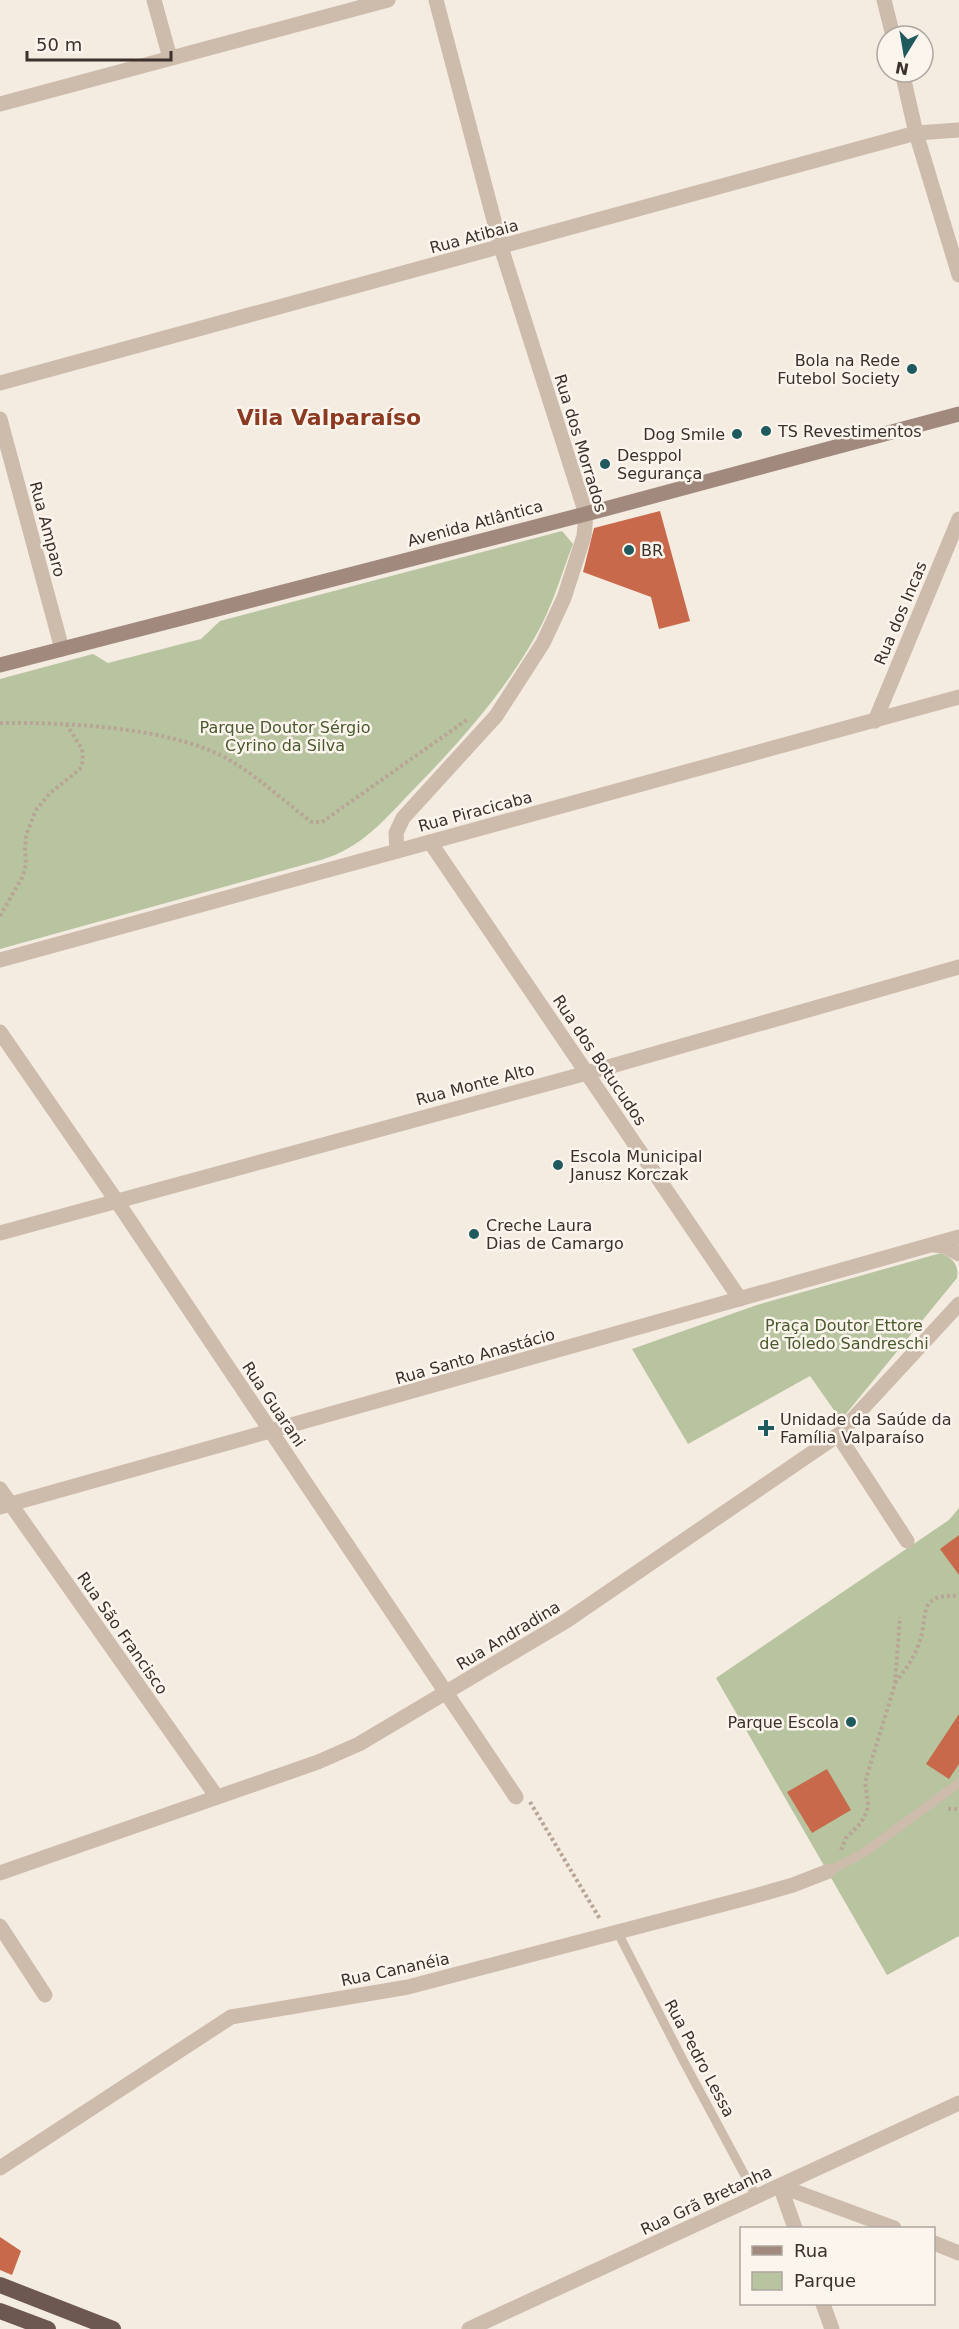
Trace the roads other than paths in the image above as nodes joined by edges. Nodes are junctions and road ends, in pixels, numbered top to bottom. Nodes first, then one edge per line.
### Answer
1 (154, 0) edge
2 (388, 0) edge
3 (436, 0) edge
4 (884, 0) edge
5 (890, 24) edge
6 (170, 58) junction
7 (905, 84) edge
8 (0, 104) edge
9 (959, 130) edge
10 (916, 133) junction
11 (501, 247) junction
12 (959, 275) edge
13 (0, 383) edge
14 (959, 414) edge
15 (0, 419) edge
16 (586, 514) junction
17 (959, 519) edge
18 (62, 649) junction
19 (0, 666) edge
20 (959, 697) edge
21 (875, 721) junction
22 (430, 842) junction
23 (397, 851) junction
24 (0, 960) edge
25 (959, 967) edge
26 (0, 1032) edge
27 (587, 1073) junction
28 (116, 1200) junction
29 (0, 1233) edge
30 (959, 1237) edge
31 (928, 1245) junction
32 (959, 1254) edge
33 (740, 1299) junction
34 (959, 1304) edge
35 (271, 1432) junction
36 (838, 1435) junction
37 (0, 1489) edge
38 (5, 1506) edge
39 (907, 1541) dead end
40 (448, 1692) junction
41 (959, 1783) edge
42 (217, 1797) junction
43 (516, 1797) road end
44 (835, 1869) joint
45 (0, 1873) edge
46 (0, 1926) edge
47 (614, 1934) junction
48 (45, 1995) dead end
49 (959, 2103) edge
50 (0, 2168) edge
51 (780, 2186) junction
52 (756, 2196) junction
53 (794, 2227) edge
54 (889, 2227) edge
55 (935, 2244) edge
56 (959, 2253) edge
57 (0, 2285) edge
58 (822, 2305) edge
59 (0, 2311) edge
60 (48, 2329) edge
61 (113, 2329) edge
62 (469, 2329) edge
63 (832, 2329) edge

1 - 6 street
2 - 6 street
3 - 11 street, Rua dos Morrados
4 - 5 street
6 - 8 street
7 - 10 street
9 - 10 street, Rua Atibaia
10 - 11 street, Rua Atibaia
10 - 12 street
11 - 13 street, Rua Atibaia
11 - 16 street, Rua dos Morrados
14 - 16 main road, Avenida Atlântica
15 - 18 street, Rua Amparo
16 - 18 main road, Avenida Atlântica
16 - 23 street, Rua dos Morrados
17 - 21 street, Rua dos Incas
18 - 19 main road, Avenida Atlântica
20 - 21 street, Rua Piracicaba
21 - 22 street, Rua Piracicaba
22 - 23 street, Rua Piracicaba
22 - 27 street, Rua dos Botucudos
23 - 24 street, Rua Piracicaba
25 - 27 street, Rua Monte Alto
26 - 28 street, Rua Guarani
27 - 28 street, Rua Monte Alto
27 - 33 street, Rua dos Botucudos
28 - 29 street, Rua Monte Alto
28 - 35 street, Rua Guarani
30 - 31 street, Rua Santo Anastácio
31 - 32 street
31 - 33 street, Rua Santo Anastácio
33 - 35 street, Rua Santo Anastácio
34 - 36 street, Rua Andradina
35 - 38 street, Rua Santo Anastácio
35 - 40 street, Rua Guarani
36 - 39 street
36 - 40 street, Rua Andradina
37 - 38 street, Rua São Francisco
38 - 42 street, Rua São Francisco
40 - 42 street, Rua Andradina
40 - 43 street, Rua Guarani
41 - 44 lane
42 - 45 street, Rua Andradina
44 - 47 street, Rua Cananéia
46 - 48 street
47 - 50 street, Rua Cananéia
47 - 52 lane, Rua Pedro Lessa
49 - 51 street, Rua Grã Bretanha
51 - 52 street, Rua Grã Bretanha
51 - 53 street
51 - 54 street
52 - 62 street, Rua Grã Bretanha
55 - 56 street
57 - 61 highway
58 - 63 street
59 - 60 highway

